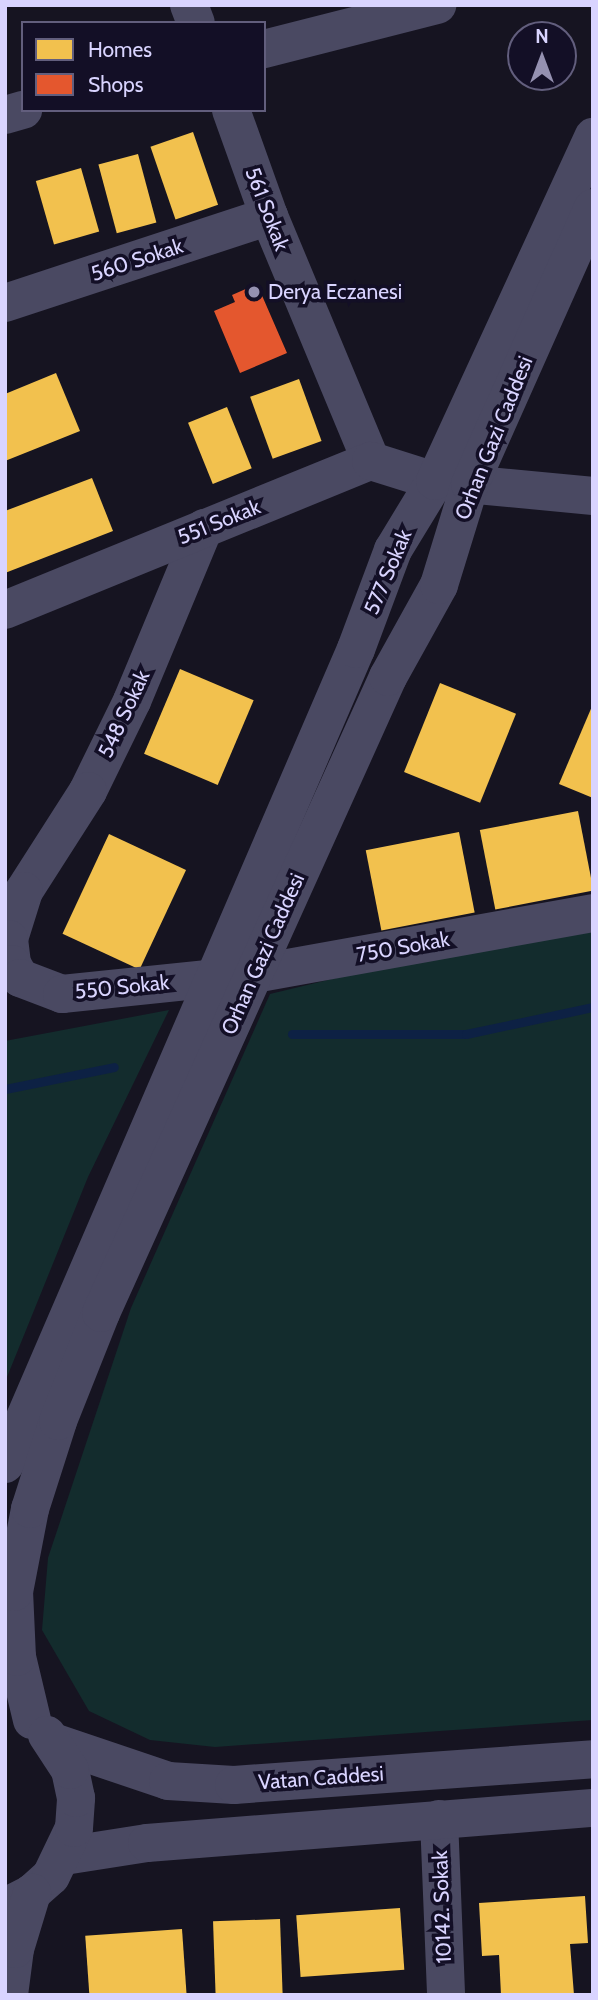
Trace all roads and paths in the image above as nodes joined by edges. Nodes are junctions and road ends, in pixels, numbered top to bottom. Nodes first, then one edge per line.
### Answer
1 (188, 5) edge
2 (437, 5) edge
3 (195, 21) edge
4 (266, 48) edge
5 (232, 112) edge
6 (593, 137) edge
7 (593, 208) edge
8 (269, 216) junction
9 (585, 242) edge
10 (5, 303) edge
11 (371, 461) junction
12 (452, 483) junction
13 (593, 496) edge
14 (204, 528) junction
15 (5, 610) edge
16 (14, 894) edge
17 (593, 913) edge
18 (254, 974) junction
19 (213, 976) junction
20 (5, 1464) edge
21 (31, 1723) edge
22 (593, 1759) edge
23 (593, 1808) edge
24 (439, 1819) junction
25 (64, 1856) junction
26 (18, 1900) edge
27 (9, 1995) edge
28 (446, 1995) edge

1 - 3 street
2 - 4 street
5 - 8 street, 561 Sokak
6 - 12 street, 577 Sokak
7 - 9 street, Orhan Gazi Caddesi
8 - 10 street, 560 Sokak
8 - 11 street, 561 Sokak
9 - 12 street, Orhan Gazi Caddesi
11 - 12 street
11 - 14 street, 551 Sokak
12 - 13 street
12 - 18 street, Orhan Gazi Caddesi
12 - 19 street, 577 Sokak
14 - 15 street, 551 Sokak
14 - 16 street, 548 Sokak
16 - 19 street, 550 Sokak
17 - 18 street, 750 Sokak
18 - 19 street, 750 Sokak
18 - 21 street, Orhan Gazi Caddesi
19 - 20 street, Orhan Gazi Caddesi
21 - 22 street, Vatan Caddesi
21 - 25 street
23 - 24 street
24 - 25 street
24 - 28 street, 10142. Sokak
25 - 26 street
26 - 27 street

